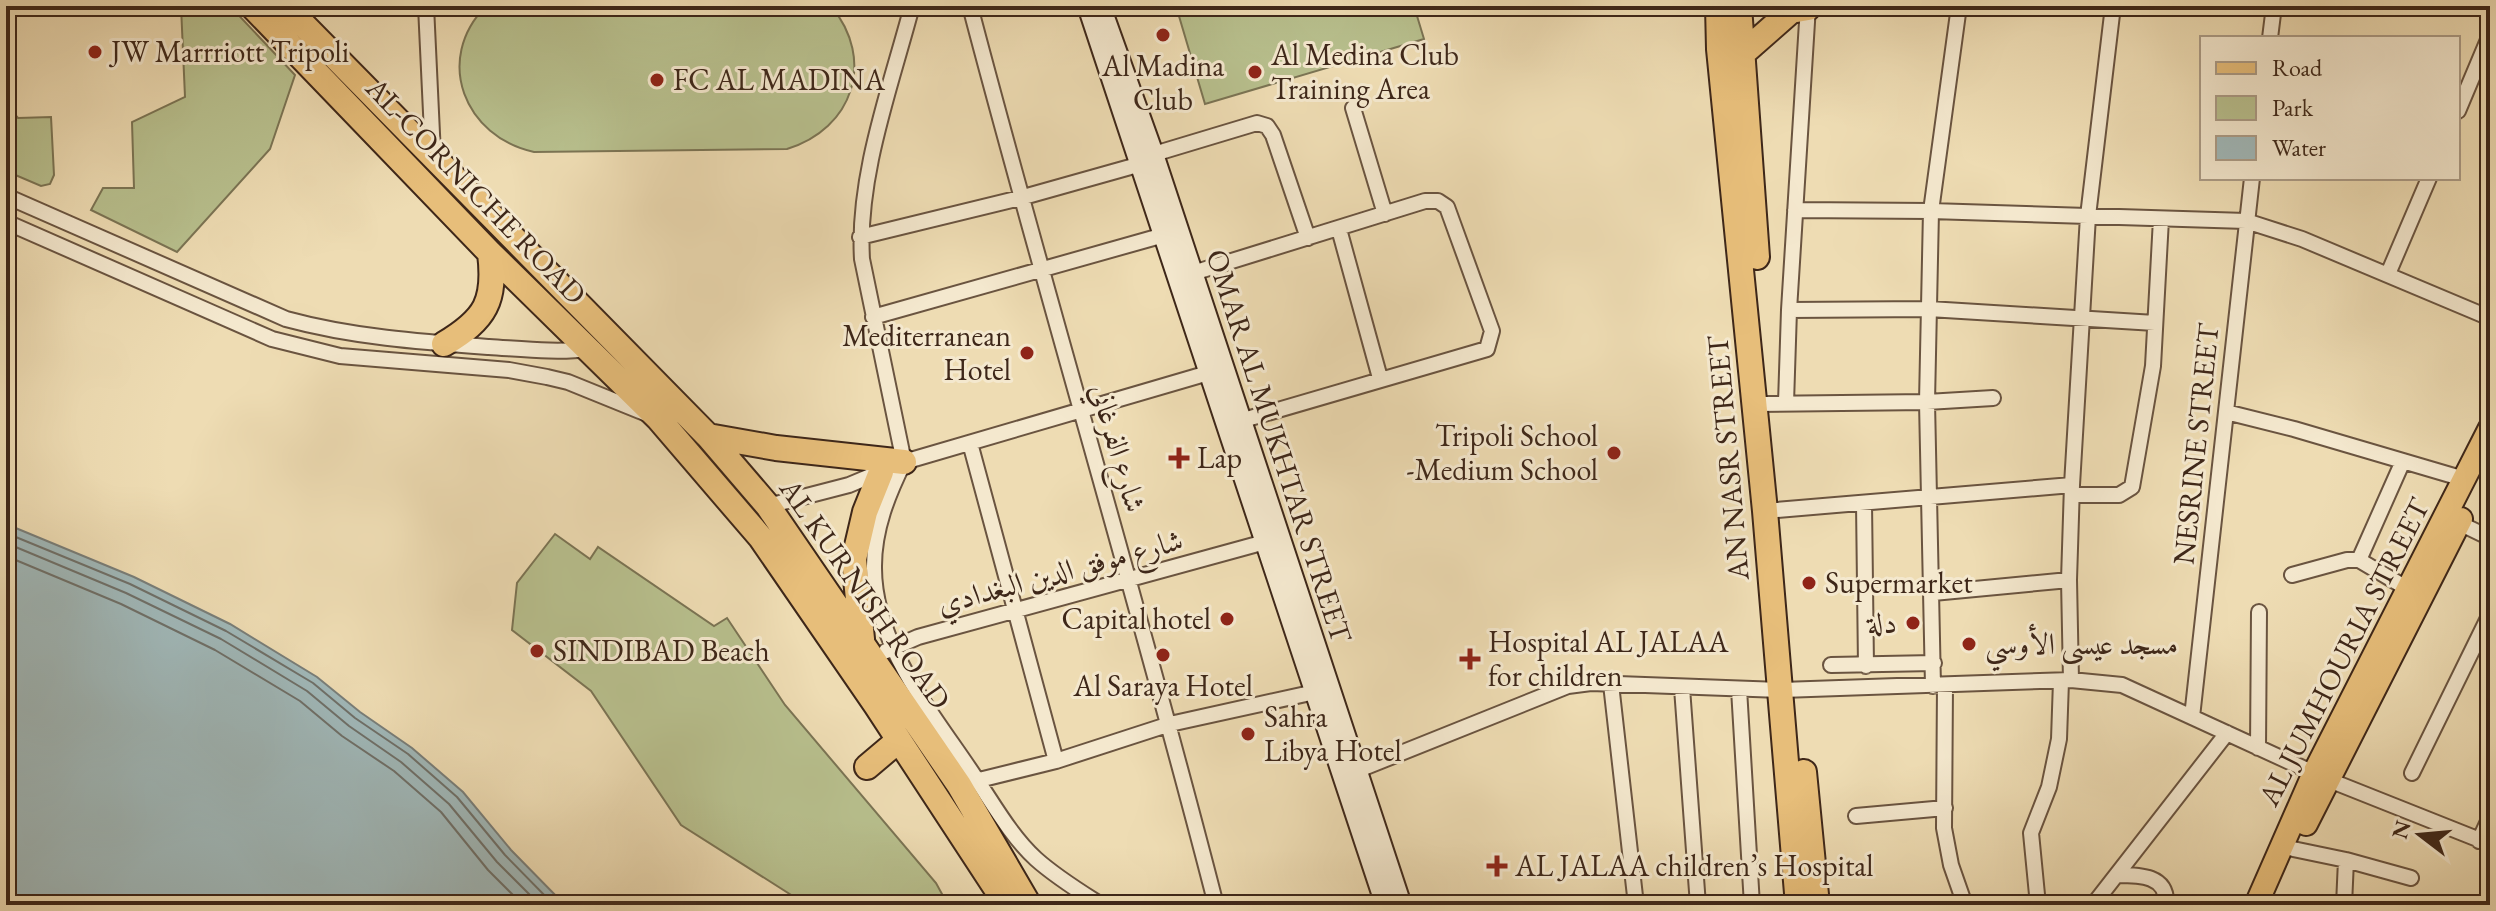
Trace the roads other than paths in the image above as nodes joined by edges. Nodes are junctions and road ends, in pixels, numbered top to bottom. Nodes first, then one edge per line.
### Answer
1 (252, 6) edge
2 (285, 6) edge
3 (426, 6) edge
4 (912, 6) edge
5 (970, 6) edge
6 (1087, 6) edge
7 (1101, 6) edge
8 (1718, 6) edge
9 (1739, 6) edge
10 (1959, 6) edge
11 (2113, 6) edge
12 (2274, 6) edge
13 (1808, 7) edge
14 (2490, 35) edge
15 (2270, 36) edge
16 (1741, 55) junction
17 (2460, 106) edge
18 (1353, 108) dead end
19 (433, 155) junction
20 (1147, 159) junction
21 (2252, 180) edge
22 (2428, 180) edge
23 (6, 196) edge
24 (1020, 198) junction
25 (1795, 210) junction
26 (1931, 211) junction
27 (1385, 214) junction
28 (2088, 216) junction
29 (2161, 219) junction
30 (2246, 221) junction
31 (6, 222) edge
32 (1339, 229) junction
33 (1164, 235) junction
34 (860, 237) junction
35 (1308, 238) junction
36 (490, 253) junction
37 (1041, 270) junction
38 (1193, 273) junction
39 (2388, 274) junction
40 (183, 276) junction
41 (173, 297) junction
42 (1929, 309) junction
43 (1789, 310) junction
44 (873, 317) junction
45 (2490, 318) edge
46 (2083, 319) junction
47 (2155, 323) junction
48 (400, 339) junction
49 (616, 343) junction
50 (444, 344) junction
51 (586, 350) junction
52 (402, 362) junction
53 (1216, 371) junction
54 (1380, 378) junction
55 (1993, 398) dead end
56 (1927, 402) junction
57 (1770, 403) junction
58 (1080, 411) junction
59 (2226, 412) junction
60 (658, 418) junction
61 (1240, 421) junction
62 (2490, 428) edge
63 (708, 436) junction
64 (970, 443) junction
65 (2403, 461) junction
66 (2490, 461) edge
67 (904, 462) junction
68 (881, 472) junction
69 (2464, 479) junction
70 (2072, 490) junction
71 (1931, 497) junction
72 (1864, 503) junction
73 (768, 506) junction
74 (1771, 510) junction
75 (2459, 523) junction
76 (2490, 538) edge
77 (1265, 542) junction
78 (2359, 560) junction
79 (2292, 575) dead end
80 (1129, 579) junction
81 (2069, 580) junction
82 (2408, 589) junction
83 (1933, 593) junction
84 (1015, 611) junction
85 (2259, 612) dead end
86 (2490, 614) edge
87 (894, 647) junction
88 (867, 652) junction
89 (1934, 663) junction
90 (1831, 665) dead end
91 (1866, 666) junction
92 (2066, 681) junction
93 (1611, 684) junction
94 (1939, 686) junction
95 (1682, 688) junction
96 (1739, 689) junction
97 (1789, 690) junction
98 (1315, 692) junction
99 (2192, 717) junction
100 (1170, 724) junction
101 (2227, 733) junction
102 (899, 740) junction
103 (2258, 748) junction
104 (1056, 761) junction
105 (867, 767) dead end
106 (1356, 771) junction
107 (2412, 773) dead end
108 (2322, 777) junction
109 (968, 783) junction
110 (1945, 808) junction
111 (1856, 816) dead end
112 (2490, 817) edge
113 (2485, 843) edge
114 (2293, 849) junction
115 (1378, 859) junction
116 (2346, 860) junction
117 (2117, 875) junction
118 (2411, 878) dead end
119 (1007, 905) edge
120 (1029, 905) edge
121 (1101, 905) edge
122 (1216, 905) edge
123 (1385, 905) edge
124 (1402, 905) edge
125 (1636, 905) edge
126 (1698, 905) edge
127 (1752, 905) edge
128 (1798, 905) edge
129 (1817, 905) edge
130 (1965, 905) edge
131 (2038, 905) edge
132 (2093, 905) edge
133 (2166, 905) edge
134 (2256, 905) edge
135 (2270, 905) edge
136 (2344, 905) edge

1 - 36 highway, AL-CORNICHE ROAD
2 - 19 highway, AL-CORNICHE ROAD
3 - 19 street
4 - 34 street
5 - 24 street, شارع الفرغاني
6 - 20 main road, OMAR AL MUKHTAR STREET
7 - 20 main road, OMAR AL MUKHTAR STREET
8 - 57 highway, AN NASR STREET
9 - 16 highway, AN NASR STREET
10 - 26 street
11 - 28 street
12 - 15 street
13 - 16 highway
13 - 25 street
14 - 17 street
16 - 57 highway, AN NASR STREET
18 - 27 street
19 - 49 highway, AL-CORNICHE ROAD
20 - 24 street
20 - 33 main road, OMAR AL MUKHTAR STREET
20 - 35 street
20 - 38 main road, OMAR AL MUKHTAR STREET
21 - 30 street, NESRINE STREET
22 - 39 street
23 - 40 street
24 - 34 street
24 - 37 street, شارع الفرغاني
25 - 26 street
25 - 43 street
26 - 28 street
26 - 42 street
27 - 32 street
27 - 54 street
28 - 29 street
28 - 46 street
29 - 30 street
29 - 47 street
30 - 39 street
30 - 59 street, NESRINE STREET
31 - 41 street
32 - 35 street
32 - 54 street
33 - 37 street
33 - 53 main road, OMAR AL MUKHTAR STREET
34 - 44 street
35 - 38 street
36 - 50 highway
36 - 51 highway, AL-CORNICHE ROAD
37 - 44 street
37 - 58 street, شارع الفرغاني
38 - 53 main road, OMAR AL MUKHTAR STREET
39 - 45 street
40 - 41 street
40 - 48 street
41 - 52 street
42 - 43 street
42 - 46 street
42 - 56 street
43 - 57 street
44 - 67 street
46 - 47 street
46 - 70 street
47 - 70 street
48 - 50 street
48 - 52 street
49 - 51 street
49 - 63 highway, AL KURNISH ROAD
50 - 51 street
51 - 60 highway, AL-CORNICHE ROAD
52 - 60 street
53 - 58 street
53 - 61 main road, OMAR AL MUKHTAR STREET
53 - 77 main road, OMAR AL MUKHTAR STREET
54 - 61 street
55 - 56 street
56 - 57 street
56 - 71 street
57 - 74 highway, AN NASR STREET
58 - 64 street
58 - 80 street, شارع الفرغاني
59 - 65 street
59 - 99 street, NESRINE STREET
60 - 102 highway, AL KURNISH ROAD
61 - 106 main road, OMAR AL MUKHTAR STREET
62 - 69 main road, AL JUMHOURIA STREET
63 - 67 highway
63 - 73 highway, AL KURNISH ROAD
64 - 67 street
64 - 84 street
65 - 69 street
65 - 78 street
66 - 75 main road, AL JUMHOURIA STREET
67 - 68 street
67 - 87 street
68 - 73 street
68 - 88 highway
69 - 82 main road, AL JUMHOURIA STREET
70 - 71 street
70 - 81 street
71 - 72 street
71 - 83 street
72 - 74 street
72 - 91 street
73 - 88 highway, AL KURNISH ROAD
74 - 97 highway, AN NASR STREET
75 - 76 street
75 - 108 main road, AL JUMHOURIA STREET
77 - 80 street, شارع موفق الدين البغدادي
77 - 98 main road, OMAR AL MUKHTAR STREET
78 - 79 street
78 - 82 street
80 - 84 street, شارع موفق الدين البغدادي
80 - 100 street, شارع الفرغاني
81 - 83 street
81 - 92 street
82 - 108 main road, AL JUMHOURIA STREET
83 - 89 street
84 - 87 street, شارع موفق الدين البغدادي
84 - 104 street
85 - 103 street
86 - 107 street
87 - 88 street, شارع موفق الدين البغدادي
87 - 109 street
88 - 109 highway, AL KURNISH ROAD
89 - 91 street
89 - 94 street
90 - 91 street
92 - 94 street
92 - 99 street
92 - 131 street
93 - 95 street
93 - 106 street
93 - 125 street
94 - 97 street
94 - 110 street
95 - 96 street
95 - 126 street
96 - 97 street
96 - 127 street
97 - 128 highway, AN NASR STREET
97 - 129 highway, AN NASR STREET
98 - 100 street
98 - 115 main road, OMAR AL MUKHTAR STREET
99 - 101 street
100 - 104 street
100 - 122 street, شارع الفرغاني
101 - 103 street
101 - 117 street
102 - 105 highway
102 - 119 highway, AL KURNISH ROAD
103 - 108 street
104 - 109 street
106 - 115 main road, OMAR AL MUKHTAR STREET
108 - 113 street
108 - 114 main road, AL JUMHOURIA STREET
108 - 134 main road, AL JUMHOURIA STREET
109 - 120 highway, AL KURNISH ROAD
109 - 121 street
110 - 111 street
110 - 130 street
112 - 113 street
114 - 116 street
114 - 135 main road, AL JUMHOURIA STREET
115 - 123 main road, OMAR AL MUKHTAR STREET
115 - 124 main road, OMAR AL MUKHTAR STREET
116 - 118 street
116 - 136 street
117 - 132 street
117 - 133 street

